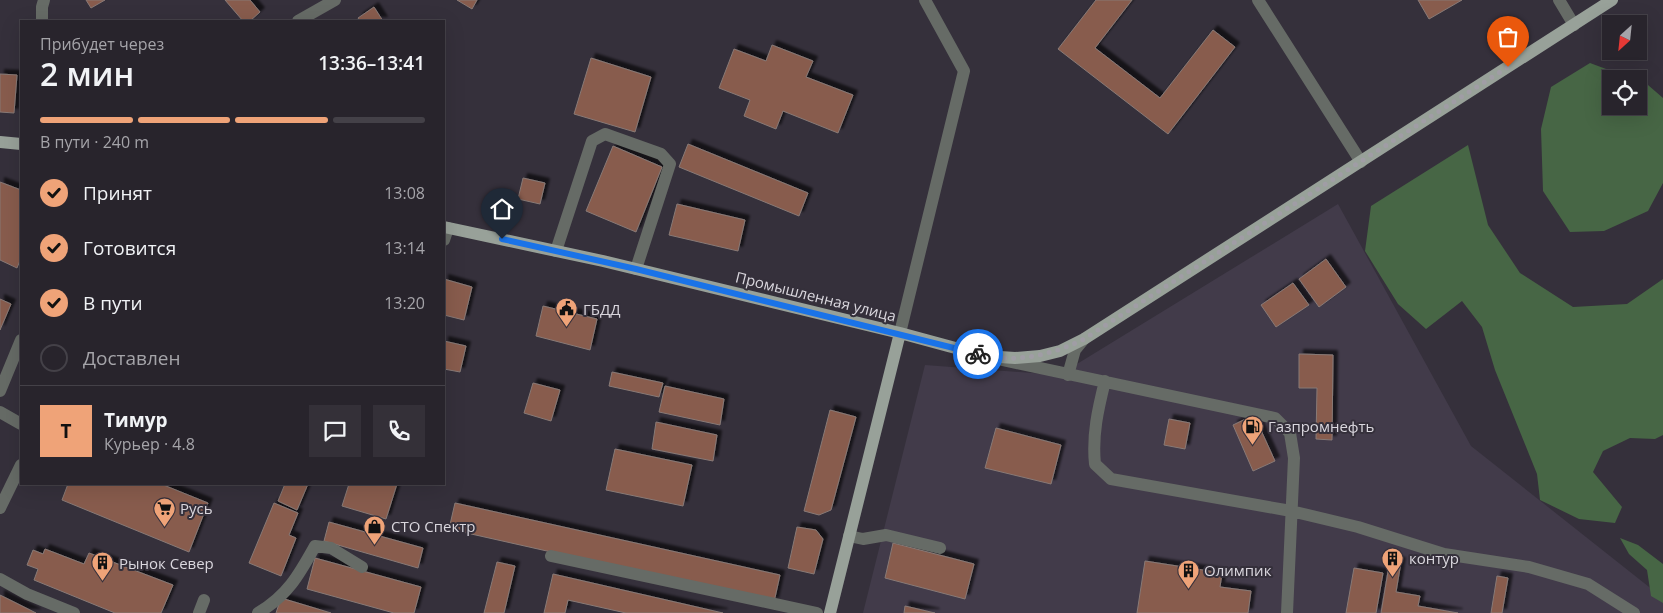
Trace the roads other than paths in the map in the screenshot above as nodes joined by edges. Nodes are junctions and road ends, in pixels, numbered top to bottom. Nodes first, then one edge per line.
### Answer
1 (44, 0) edge
2 (335, 0) edge
3 (925, 0) edge
4 (1258, 0) edge
5 (1559, 0) edge
6 (1612, 0) edge
7 (42, 20) edge
8 (300, 20) edge
9 (1574, 25) junction
10 (0, 142) edge
11 (20, 144) edge
12 (1361, 162) junction
13 (446, 227) edge
14 (556, 251) junction
15 (636, 269) junction
16 (900, 333) junction
17 (1084, 339) junction
18 (20, 342) edge
19 (985, 356) junction
20 (1068, 375) junction
21 (1105, 381) junction
22 (0, 391) edge
23 (0, 412) edge
24 (20, 423) edge
25 (20, 467) edge
26 (0, 508) edge
27 (1291, 511) junction
28 (850, 536) junction
29 (940, 548) dead end
30 (551, 556) dead end
31 (362, 567) dead end
32 (0, 579) edge
33 (204, 600) dead end
34 (74, 613) edge
35 (198, 613) edge
36 (258, 613) edge
37 (817, 613) edge
38 (830, 613) edge
39 (1287, 613) edge
40 (1634, 613) edge

1 - 7 street
2 - 8 street
3 - 16 street
4 - 12 street
5 - 9 street
6 - 9 main road
9 - 12 main road
10 - 11 main road
12 - 17 main road
13 - 14 main road, Промышленная улица
14 - 15 main road, Промышленная улица
14 - 15 street
15 - 16 main road, Промышленная улица
16 - 19 main road
16 - 28 main road, Промышленная улица
17 - 19 main road
17 - 20 street
18 - 22 street
19 - 20 street
20 - 21 street
21 - 27 street
21 - 27 street
23 - 24 street
25 - 26 street
27 - 39 street
27 - 40 street
28 - 29 street
28 - 38 main road, Промышленная улица
30 - 37 street
31 - 36 street
32 - 34 street
33 - 35 street

